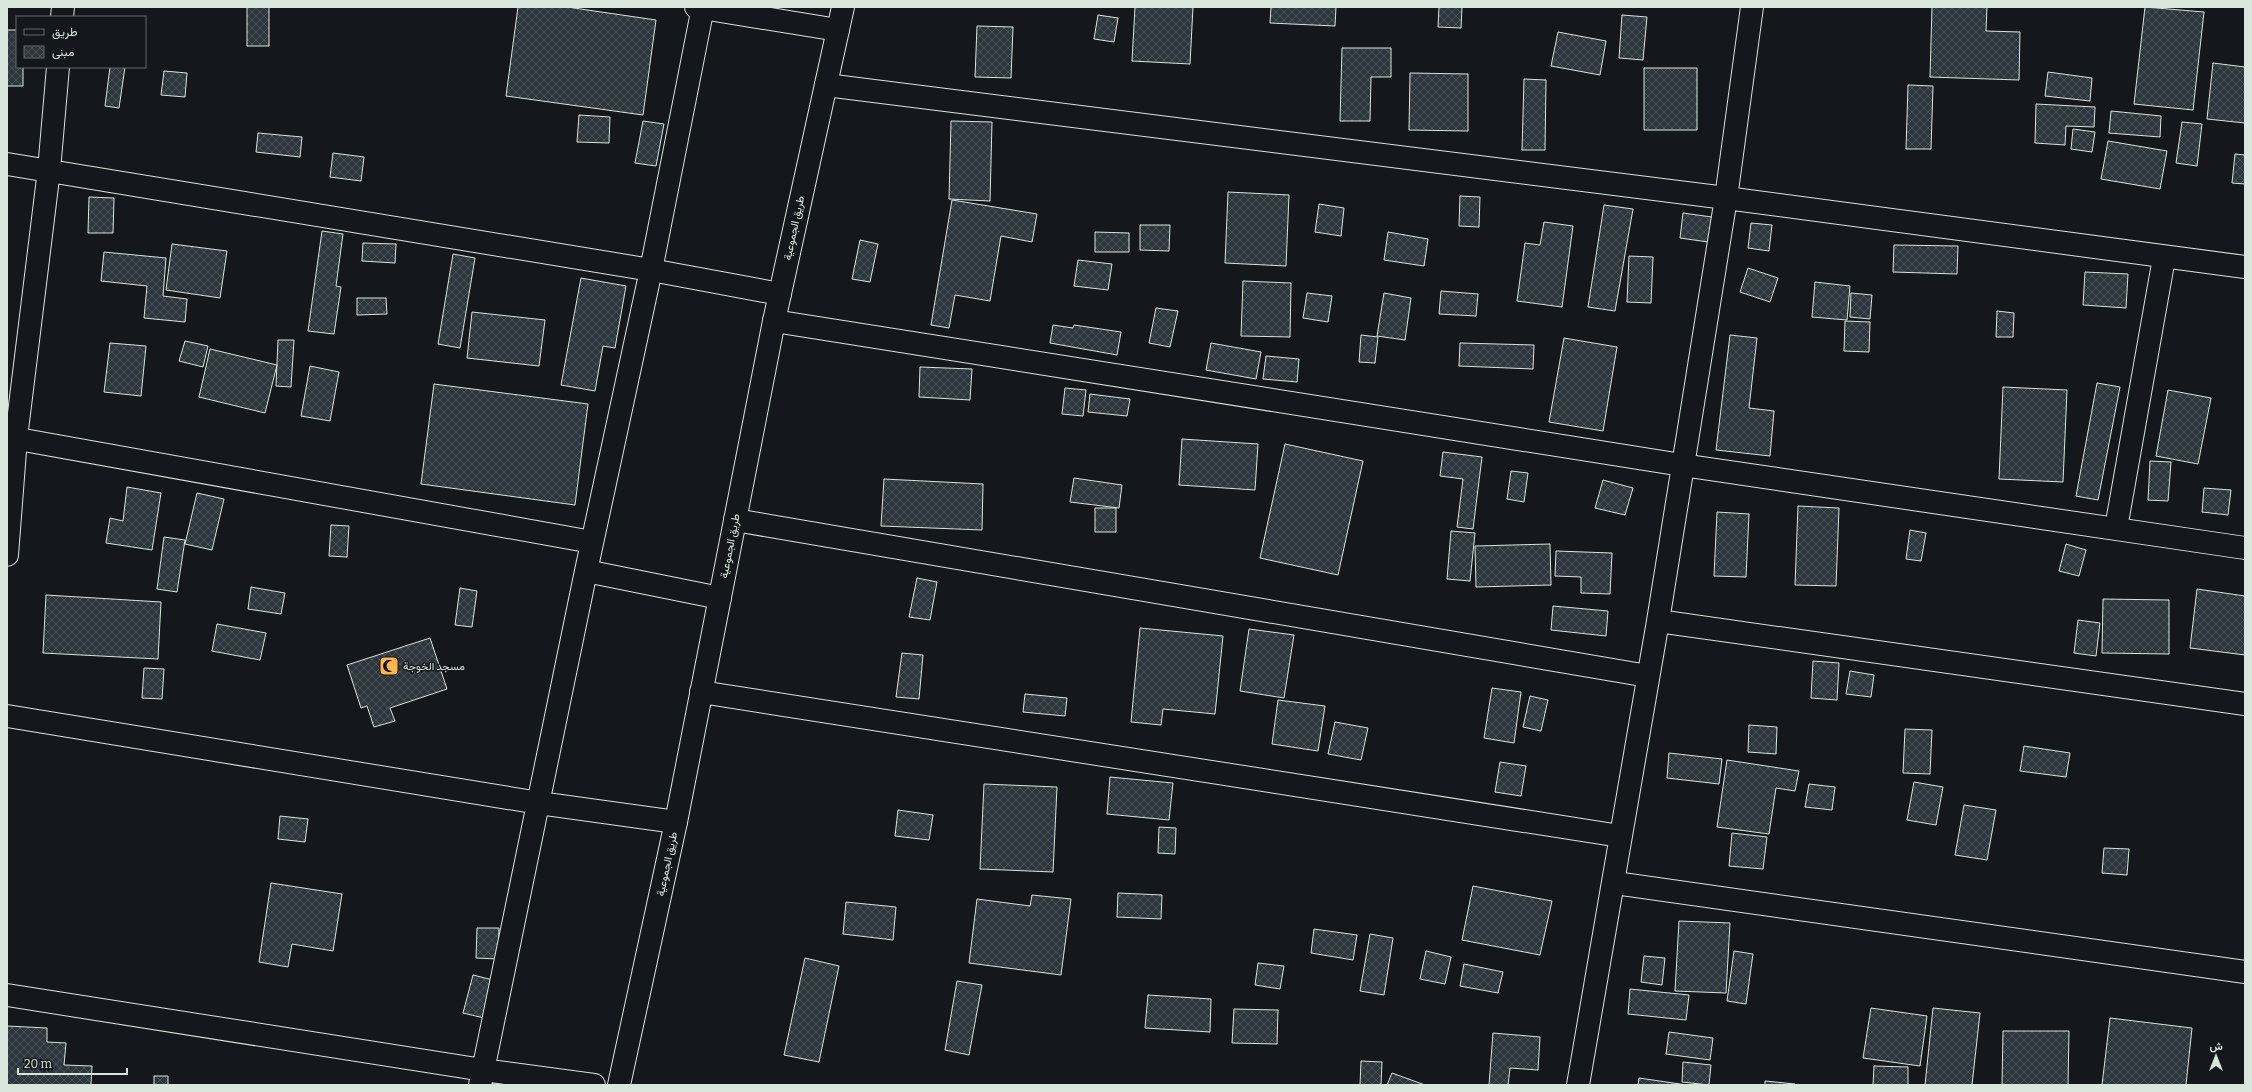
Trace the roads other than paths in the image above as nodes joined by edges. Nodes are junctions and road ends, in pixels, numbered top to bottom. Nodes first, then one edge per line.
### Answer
1 (701, 7) edge
2 (843, 7) edge
3 (1752, 7) edge
4 (838, 30) junction
5 (58, 68) edge
6 (826, 84) junction
7 (7, 164) edge
8 (49, 170) junction
9 (1726, 198) junction
10 (2164, 258) junction
11 (2245, 267) edge
12 (651, 270) junction
13 (780, 294) junction
14 (774, 321) junction
15 (11, 438) edge
16 (1682, 466) junction
17 (735, 520) junction
18 (2116, 528) junction
19 (592, 542) junction
20 (2245, 548) edge
21 (7, 555) edge
22 (586, 571) junction
23 (720, 598) junction
24 (1658, 621) junction
25 (1648, 676) junction
26 (702, 692) junction
27 (2245, 704) edge
28 (7, 716) edge
29 (539, 803) junction
30 (676, 822) junction
31 (1620, 836) junction
32 (1615, 882) junction
33 (2245, 972) edge
34 (7, 995) edge
35 (482, 1077) edge
36 (594, 1085) edge
37 (619, 1085) edge
38 (1578, 1085) edge

1 - 4 street
1 - 12 street
2 - 4 street, طريق الجموعية
3 - 9 street
4 - 6 street, طريق الجموعية
5 - 8 street
6 - 9 street
6 - 13 street, طريق الجموعية
7 - 8 street
8 - 12 street
8 - 15 street
9 - 10 street
9 - 16 street
10 - 11 street
10 - 18 street
12 - 13 street
12 - 19 street
13 - 14 street, طريق الجموعية
14 - 16 street
14 - 17 street, طريق الجموعية
15 - 19 street
15 - 21 street
16 - 18 street
16 - 24 street
17 - 23 street, طريق الجموعية
17 - 25 street
18 - 20 street
19 - 22 street
22 - 23 street
22 - 29 street
23 - 26 street, طريق الجموعية
24 - 25 street
24 - 27 street
25 - 31 street
26 - 30 street, طريق الجموعية
26 - 31 street
28 - 29 street
29 - 30 street
29 - 35 street
30 - 37 street, طريق الجموعية
31 - 32 street
32 - 33 street
32 - 38 street
34 - 35 street
35 - 36 street

